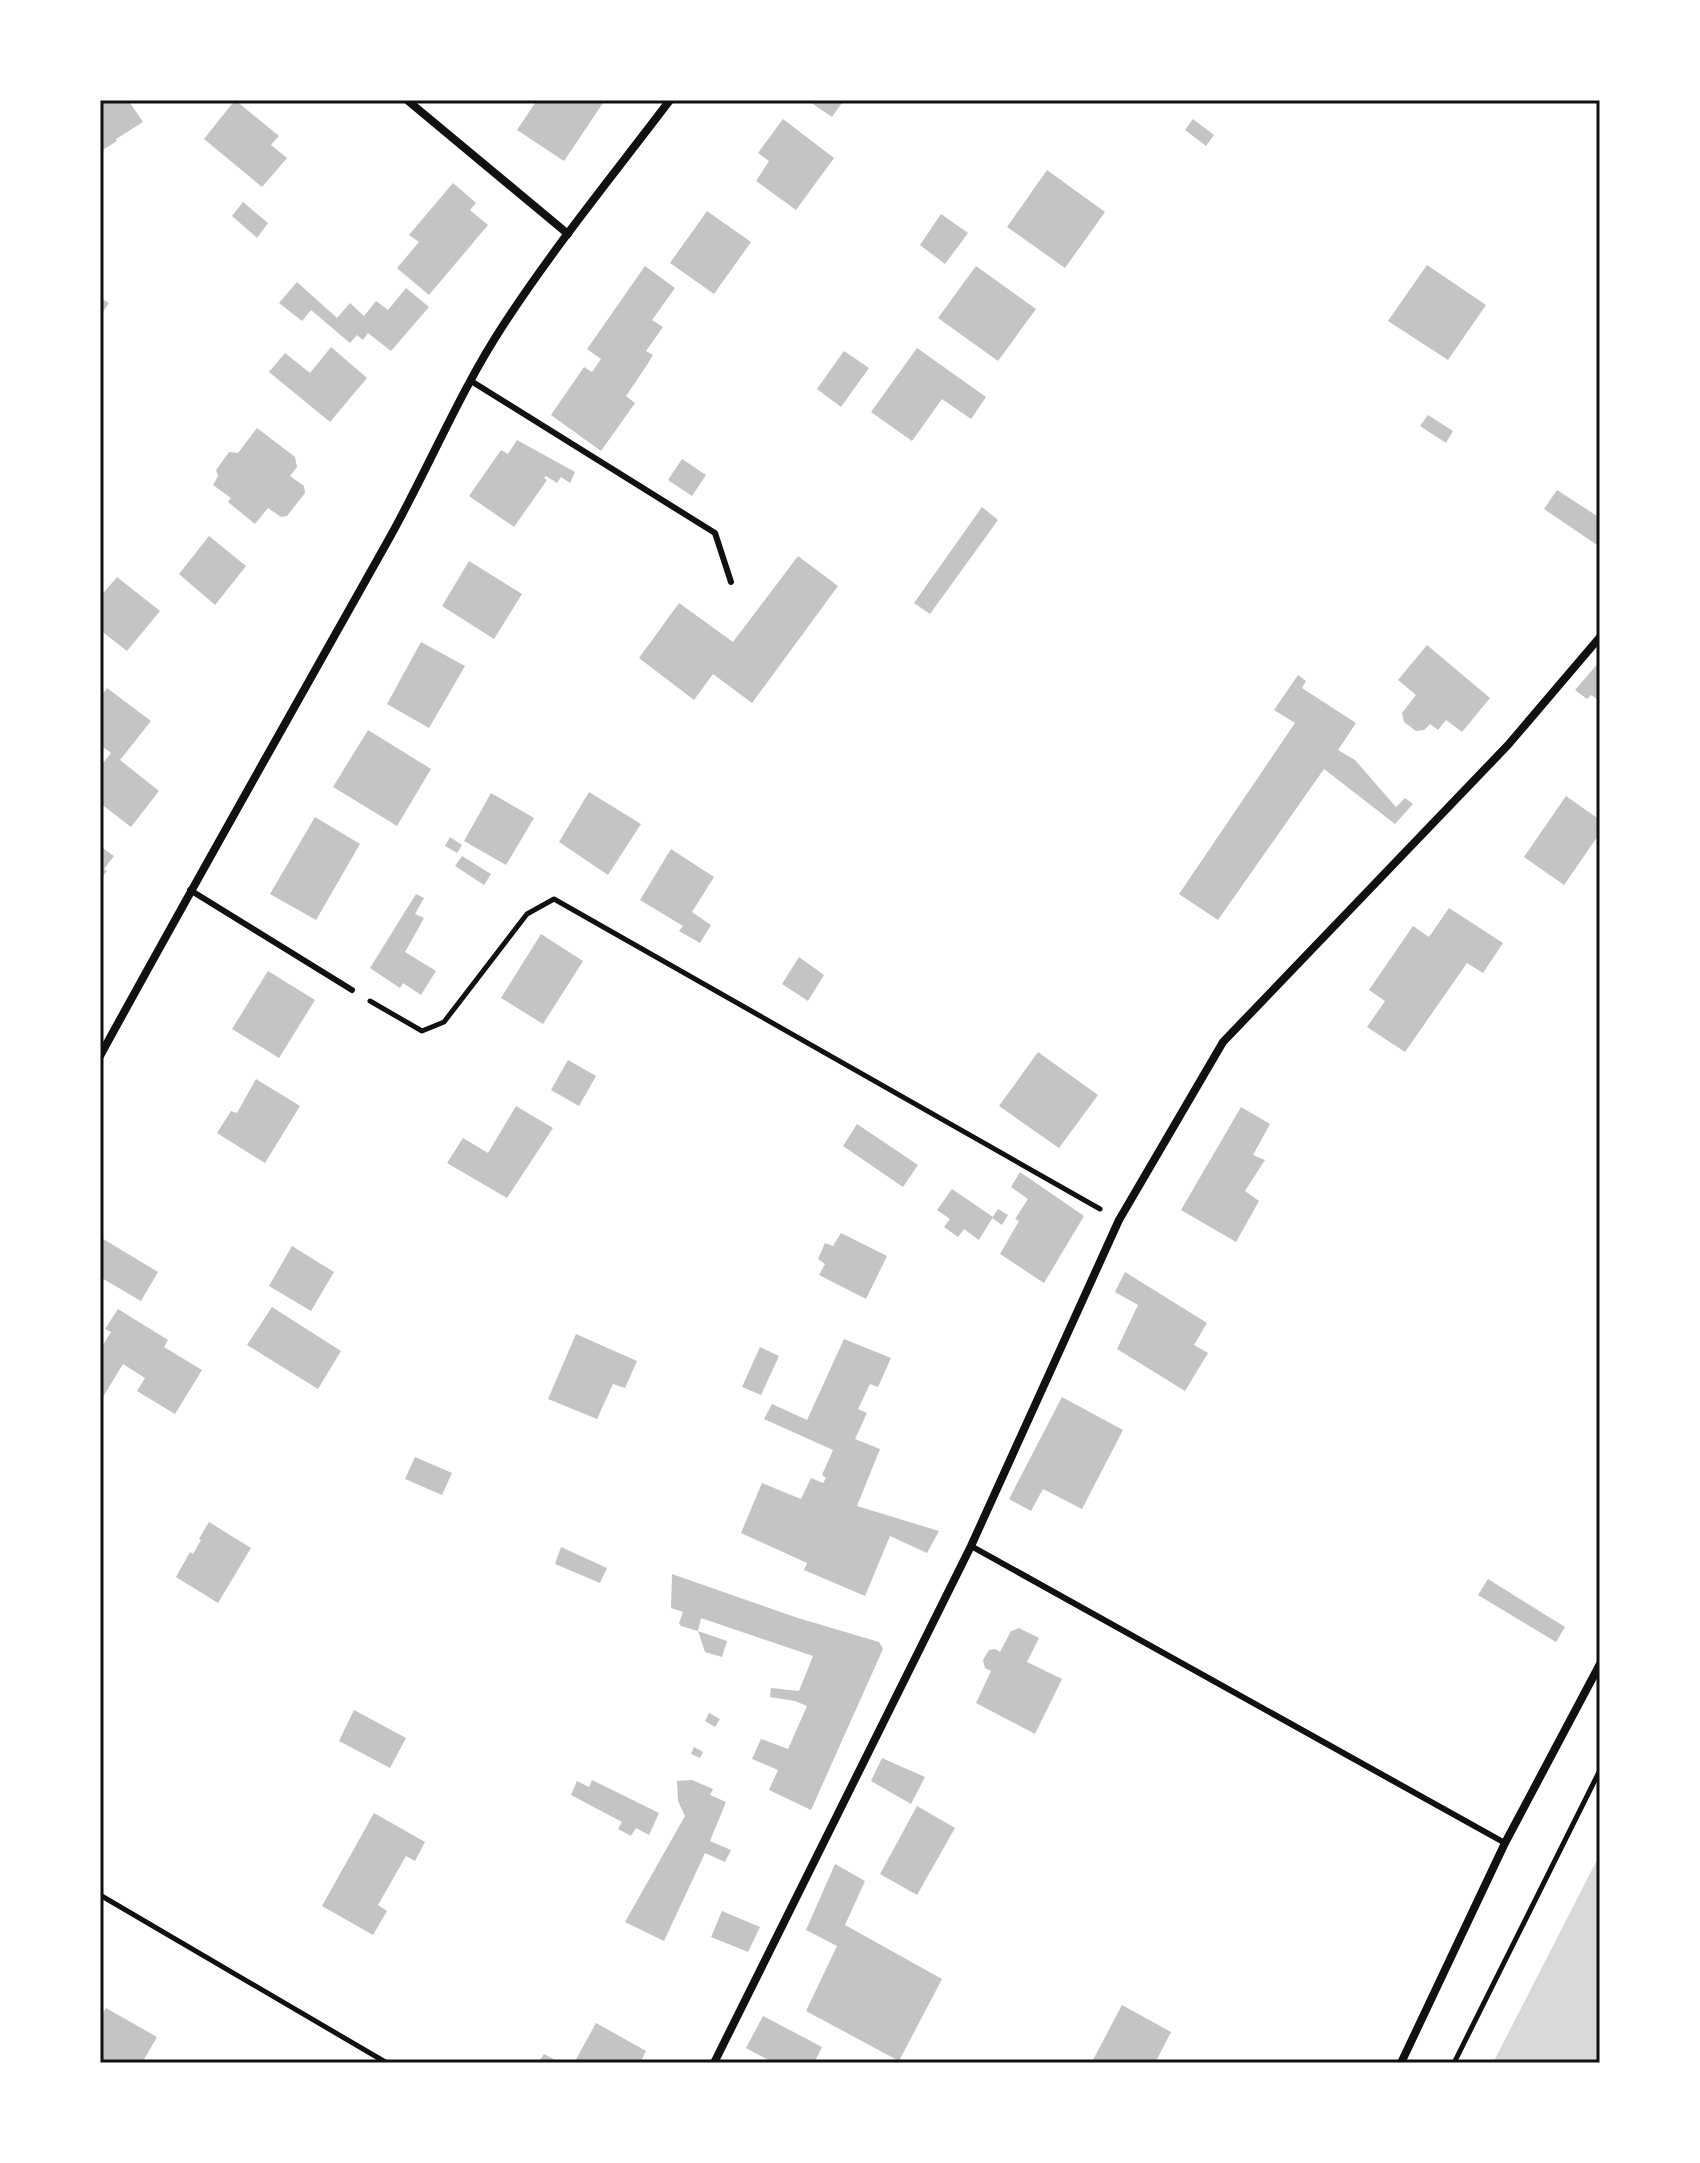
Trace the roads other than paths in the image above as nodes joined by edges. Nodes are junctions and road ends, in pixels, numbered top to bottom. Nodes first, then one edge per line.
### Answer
1 (407, 100) edge
2 (670, 100) edge
3 (568, 234) junction
4 (471, 381) junction
5 (731, 582) dead end
6 (1600, 637) edge
7 (190, 890) junction
8 (352, 990) road end
9 (100, 1056) edge
10 (971, 1546) junction
11 (1600, 1664) edge
12 (1505, 1843) junction
13 (714, 2063) edge
14 (1401, 2063) edge

1 - 3 street
2 - 3 street
3 - 4 street
4 - 5 lane
4 - 7 street
6 - 10 street
7 - 8 lane
7 - 9 street
10 - 12 lane
10 - 13 street
11 - 12 street
12 - 14 street

